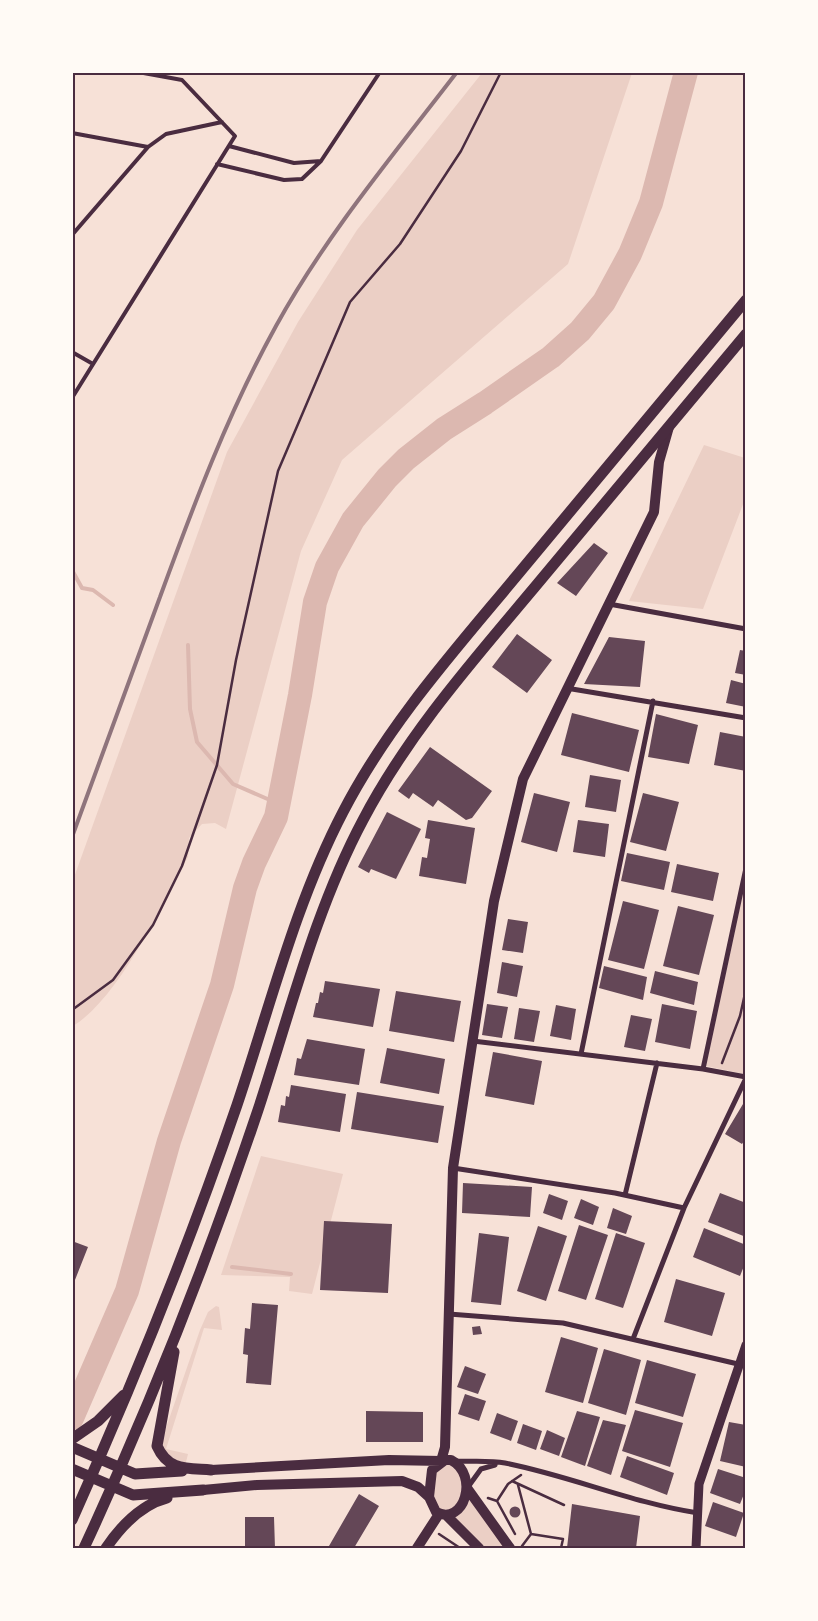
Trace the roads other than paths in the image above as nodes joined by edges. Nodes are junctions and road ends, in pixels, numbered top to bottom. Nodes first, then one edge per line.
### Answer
1 (138, 72) edge
2 (380, 72) edge
3 (222, 122) junction
4 (72, 133) edge
5 (229, 146) junction
6 (148, 147) junction
7 (321, 161) junction
8 (217, 164) junction
9 (72, 235) edge
10 (746, 300) edge
11 (746, 334) edge
12 (72, 352) edge
13 (93, 364) junction
14 (72, 398) edge
15 (669, 426) junction
16 (609, 604) junction
17 (746, 629) edge
18 (566, 688) junction
19 (652, 701) junction
20 (746, 718) edge
21 (746, 868) edge
22 (743, 890) edge
23 (473, 1041) junction
24 (581, 1054) junction
25 (657, 1063) junction
26 (703, 1069) junction
27 (746, 1077) edge
28 (453, 1168) junction
29 (625, 1195) junction
30 (684, 1208) junction
31 (449, 1314) junction
32 (179, 1327) junction
33 (633, 1339) junction
34 (746, 1345) edge
35 (742, 1365) edge
36 (127, 1392) junction
37 (72, 1439) edge
38 (72, 1447) edge
39 (101, 1457) junction
40 (449, 1461) junction
41 (503, 1463) junction
42 (121, 1467) junction
43 (72, 1469) edge
44 (211, 1470) junction
45 (91, 1478) junction
46 (112, 1487) junction
47 (467, 1488) junction
48 (203, 1490) junction
49 (429, 1497) junction
50 (698, 1512) junction
51 (440, 1513) junction
52 (72, 1520) edge
53 (84, 1548) edge
54 (106, 1548) edge
55 (418, 1548) edge
56 (479, 1548) edge
57 (510, 1548) edge
58 (696, 1548) edge

1 - 3 lane
2 - 7 lane
3 - 5 lane
3 - 6 lane
4 - 6 lane
5 - 7 lane
5 - 8 lane
6 - 9 lane
7 - 8 lane
8 - 13 lane
10 - 36 main road
11 - 15 main road
12 - 13 lane
13 - 14 lane
15 - 16 main road
15 - 32 main road
16 - 17 street
16 - 18 main road
18 - 19 street
18 - 23 main road
19 - 20 street
19 - 24 street
21 - 22 street
22 - 26 street
23 - 24 street
23 - 28 main road
24 - 25 street
25 - 26 street
25 - 29 street
26 - 27 street
27 - 30 street
28 - 29 street
28 - 31 main road
29 - 30 street
30 - 33 street
31 - 33 street
31 - 40 main road
32 - 42 main road
32 - 44 main road
33 - 35 street
34 - 35 street
35 - 50 street
36 - 37 main road
36 - 39 main road
38 - 39 main road
39 - 42 main road
39 - 45 main road
40 - 41 street
40 - 44 main road
40 - 47 main road
40 - 49 main road
41 - 47 street
41 - 50 street
42 - 44 main road
42 - 46 main road
43 - 45 main road
45 - 46 main road
45 - 52 main road
46 - 48 main road
46 - 53 main road
47 - 51 main road
47 - 57 main road
48 - 49 main road
48 - 54 main road
49 - 51 main road
50 - 58 street
51 - 55 main road
51 - 56 main road

